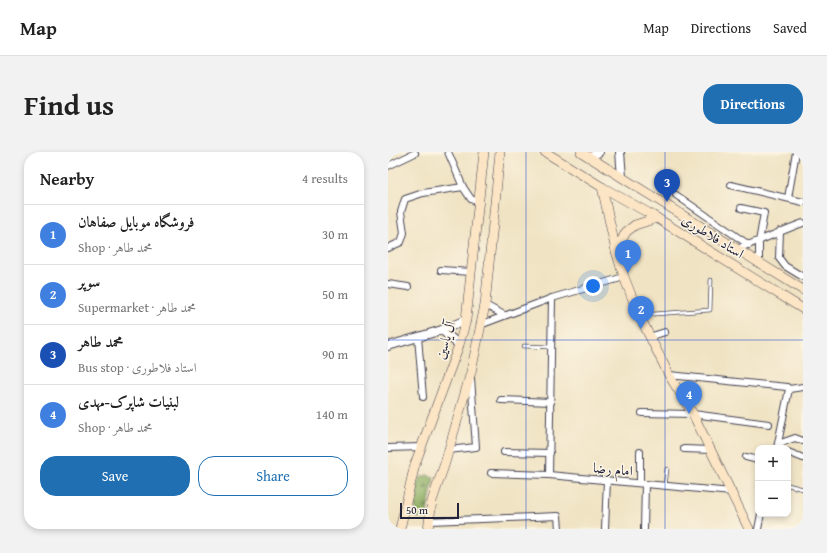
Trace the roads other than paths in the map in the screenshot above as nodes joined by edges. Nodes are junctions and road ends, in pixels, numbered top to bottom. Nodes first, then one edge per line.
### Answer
1 (415, 152) edge
2 (448, 152) edge
3 (484, 152) edge
4 (545, 152) edge
5 (581, 152) edge
6 (599, 152) edge
7 (620, 152) edge
8 (796, 152) edge
9 (501, 154) edge
10 (590, 157) junction
11 (388, 166) edge
12 (622, 177) junction
13 (481, 183) junction
14 (731, 185) dead end
15 (497, 186) junction
16 (463, 187) junction
17 (602, 187) junction
18 (676, 195) dead end
19 (788, 198) junction
20 (479, 202) junction
21 (803, 202) edge
22 (741, 208) dead end
23 (657, 218) junction
24 (803, 222) edge
25 (780, 231) junction
26 (759, 242) junction
27 (749, 245) junction
28 (388, 248) edge
29 (735, 249) junction
30 (616, 250) junction
31 (759, 264) junction
32 (441, 270) dead end
33 (471, 272) junction
34 (624, 277) junction
35 (803, 277) edge
36 (711, 280) dead end
37 (388, 284) edge
38 (408, 287) dead end
39 (803, 290) edge
40 (552, 298) junction
41 (485, 305) junction
42 (803, 309) edge
43 (504, 315) junction
44 (639, 315) junction
45 (466, 320) junction
46 (480, 325) junction
47 (442, 330) junction
48 (665, 332) dead end
49 (418, 337) junction
50 (650, 337) junction
51 (460, 345) junction
52 (388, 346) edge
53 (524, 346) dead end
54 (552, 347) junction
55 (471, 372) junction
56 (669, 375) junction
57 (803, 387) edge
58 (789, 389) junction
59 (423, 397) dead end
60 (501, 400) dead end
61 (551, 402) junction
62 (642, 413) dead end
63 (694, 414) junction
64 (769, 424) dead end
65 (803, 441) edge
66 (779, 445) edge
67 (783, 445) edge
68 (421, 447) junction
69 (388, 448) edge
70 (448, 450) junction
71 (684, 450) dead end
72 (711, 450) junction
73 (504, 452) dead end
74 (640, 452) dead end
75 (550, 453) junction
76 (791, 453) edge
77 (746, 457) dead end
78 (803, 458) edge
79 (755, 459) edge
80 (667, 469) dead end
81 (491, 473) dead end
82 (549, 475) junction
83 (607, 480) junction
84 (643, 484) junction
85 (665, 486) junction
86 (791, 486) edge
87 (803, 489) edge
88 (732, 492) junction
89 (760, 517) edge
90 (429, 525) edge
91 (400, 529) edge
92 (559, 529) edge
93 (605, 529) edge
94 (644, 529) edge
95 (749, 529) edge
96 (758, 529) edge

1 - 11 street
2 - 16 street
3 - 13 main road, آل یاسین
4 - 17 main road, استاد فلاطوری
5 - 10 main road, استاد فلاطوری
6 - 10 street
7 - 12 street
8 - 19 street
9 - 15 main road
10 - 12 main road, استاد فلاطوری
12 - 29 main road, استاد فلاطوری
13 - 15 main road
13 - 20 main road, آل یاسین
14 - 19 street
15 - 41 main road
16 - 20 street
16 - 28 street
17 - 23 main road, استاد فلاطوری
17 - 30 main road
18 - 27 street
19 - 21 street
20 - 33 main road, آل یاسین
22 - 26 street
23 - 30 main road
23 - 42 main road, استاد فلاطوری
24 - 25 street
25 - 26 street
25 - 35 street
26 - 27 street
26 - 31 street
27 - 29 street
29 - 31 main road, استاد فلاطوری
30 - 34 main road
31 - 39 main road, استاد فلاطوری
32 - 33 street
33 - 45 main road, آل یاسین
34 - 40 street
34 - 44 main road
36 - 44 lane
37 - 38 street
40 - 43 street
40 - 54 street
41 - 43 street
41 - 46 main road
43 - 46 street
44 - 50 main road
45 - 47 street
45 - 51 main road, آل یاسین
46 - 55 main road
47 - 49 street
47 - 51 street
48 - 50 street
49 - 52 street
49 - 59 street
50 - 56 main road
51 - 68 main road, آل یاسین
53 - 54 lane
54 - 61 street
55 - 70 main road
55 - 70 street
56 - 58 street
56 - 63 main road
57 - 58 street
58 - 66 street
60 - 61 street
61 - 75 street
62 - 63 street
63 - 64 street
63 - 72 main road
65 - 67 street
68 - 69 street
68 - 91 main road, آل یاسین
70 - 90 main road
71 - 72 street
72 - 88 main road
73 - 75 street
74 - 84 street
75 - 82 street
76 - 78 street
77 - 79 street
80 - 85 lane
81 - 82 street, امام رضا
82 - 83 street, امام رضا
83 - 84 street, امام رضا
83 - 93 street
84 - 85 street, امام رضا
84 - 94 street
85 - 88 street, امام رضا
86 - 87 lane
88 - 95 main road
89 - 96 street
90 - 92 street

